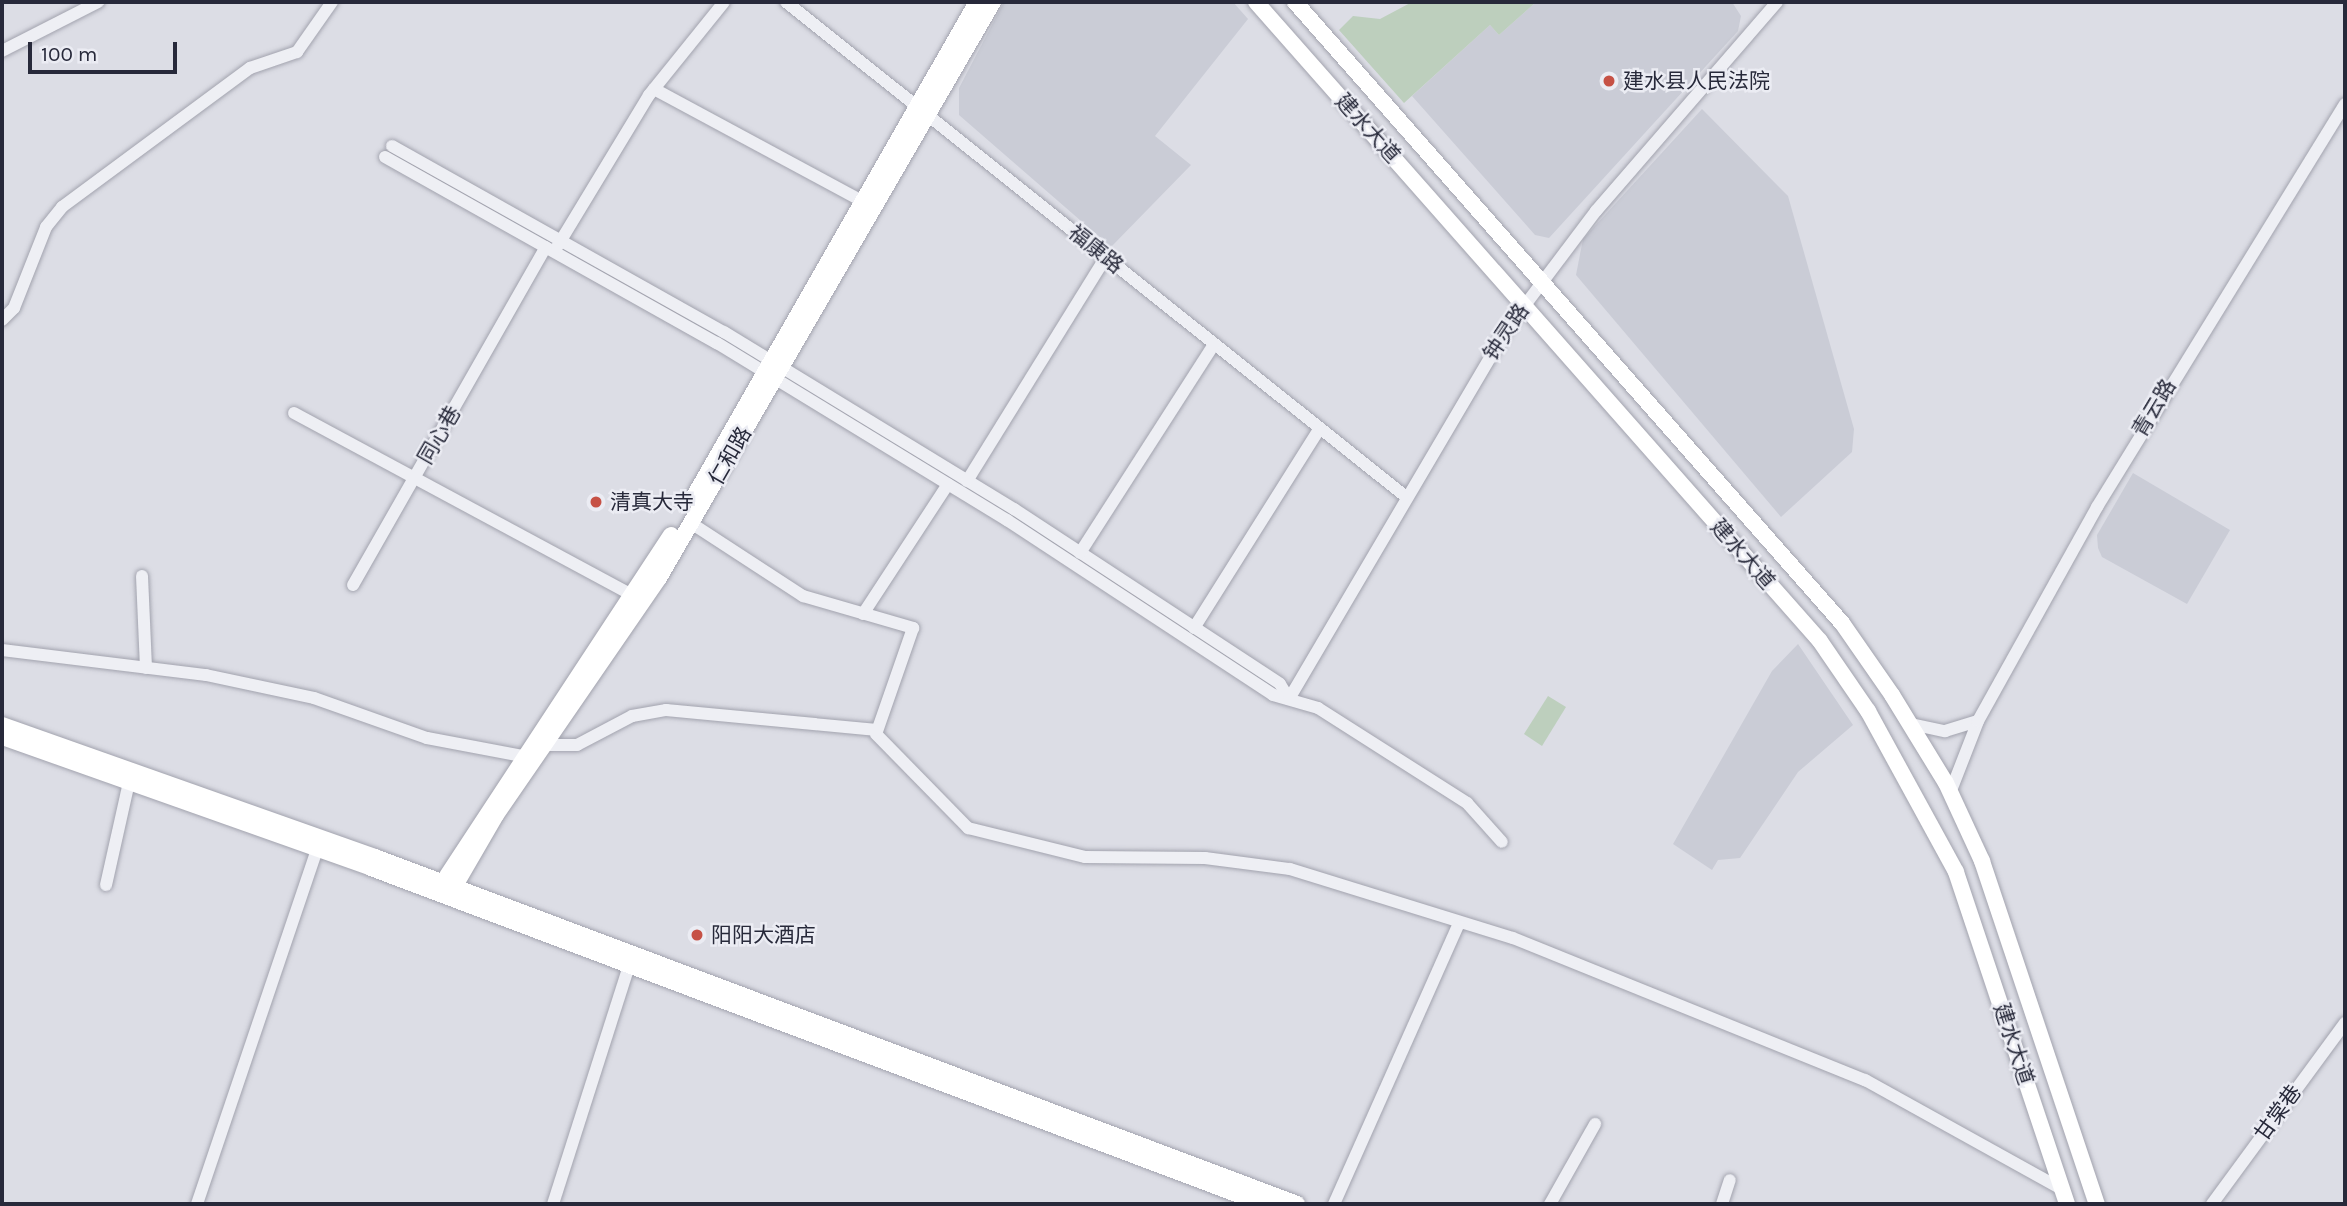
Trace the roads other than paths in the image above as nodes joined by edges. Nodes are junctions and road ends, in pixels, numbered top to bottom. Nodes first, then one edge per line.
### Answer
1 (98, 2) edge
2 (332, 2) edge
3 (724, 2) edge
4 (786, 2) edge
5 (977, 2) edge
6 (993, 2) edge
7 (1256, 2) edge
8 (1295, 2) edge
9 (1756, 2) edge
10 (1777, 2) edge
11 (1767, 13) junction
12 (2, 51) edge
13 (654, 89) junction
14 (2345, 104) edge
15 (922, 111) junction
16 (389, 152) dead end
17 (862, 201) junction
18 (554, 246) junction
19 (1106, 257) junction
20 (1541, 281) junction
21 (1524, 304) junction
22 (2, 320) edge
23 (1214, 344) junction
24 (773, 370) junction
25 (294, 413) dead end
26 (1320, 428) junction
27 (413, 479) junction
28 (967, 481) junction
29 (948, 484) junction
30 (1405, 496) junction
31 (691, 523) junction
32 (1080, 553) junction
33 (142, 576) dead end
34 (353, 585) dead end
35 (634, 596) junction
36 (863, 614) junction
37 (1194, 628) junction
38 (2, 650) edge
39 (146, 668) junction
40 (1289, 699) junction
41 (1978, 721) junction
42 (1911, 724) junction
43 (2, 725) edge
44 (877, 730) junction
45 (2, 737) edge
46 (543, 745) junction
47 (522, 756) junction
48 (129, 782) junction
49 (1950, 793) junction
50 (1502, 842) dead end
51 (319, 843) junction
52 (106, 885) dead end
53 (446, 891) junction
54 (1458, 925) junction
55 (629, 965) junction
56 (2345, 1023) edge
57 (1595, 1124) dead end
58 (1168, 1162) junction
59 (1731, 1180) dead end
60 (2064, 1196) edge
61 (197, 1204) edge
62 (553, 1204) edge
63 (1263, 1204) edge
64 (1297, 1204) edge
65 (1335, 1204) edge
66 (1550, 1204) edge
67 (1722, 1204) edge
68 (2097, 1204) edge
69 (2212, 1204) edge

1 - 12 street
2 - 22 street
3 - 13 street, 同心巷
4 - 15 street, 福康路
5 - 15 main road, 仁和路
6 - 15 main road, 仁和路
7 - 21 main road, 建水大道
8 - 20 main road, 建水大道
9 - 11 street
10 - 11 street, 钟灵路
11 - 20 street, 钟灵路
13 - 17 street
13 - 18 street, 同心巷
14 - 41 street, 青云路
15 - 17 main road, 仁和路
15 - 19 street, 福康路
15 - 24 main road, 仁和路
16 - 18 street
17 - 24 main road, 仁和路
18 - 24 street
18 - 27 street, 同心巷
19 - 23 street, 福康路
19 - 28 street
20 - 21 street, 钟灵路
20 - 42 main road, 建水大道
21 - 30 street, 钟灵路
21 - 60 main road, 建水大道
23 - 26 street, 福康路
23 - 32 street
24 - 28 street
24 - 29 street
24 - 31 main road, 仁和路
24 - 35 main road, 仁和路
25 - 27 street
26 - 30 street, 福康路
26 - 37 street
27 - 34 street
27 - 35 street, 同心巷
28 - 32 street
29 - 36 street
29 - 40 street
30 - 40 street, 钟灵路
31 - 36 street
31 - 46 main road, 仁和路
32 - 37 street
33 - 39 street
35 - 47 main road, 仁和路
36 - 44 street
37 - 40 street
38 - 39 street
39 - 47 street
40 - 50 street
41 - 42 street
41 - 49 street, 青云路
42 - 49 main road, 建水大道
43 - 51 main road
44 - 46 street
44 - 54 street
45 - 48 main road
46 - 53 main road, 仁和路
47 - 53 main road, 仁和路
48 - 51 main road
48 - 52 street
49 - 68 main road, 建水大道
51 - 53 main road
51 - 61 street
53 - 55 main road
53 - 58 main road
54 - 60 street
54 - 65 street
55 - 58 main road
55 - 62 street
56 - 69 street, 甘棠巷
57 - 66 street
58 - 63 main road
58 - 64 main road
59 - 67 street

